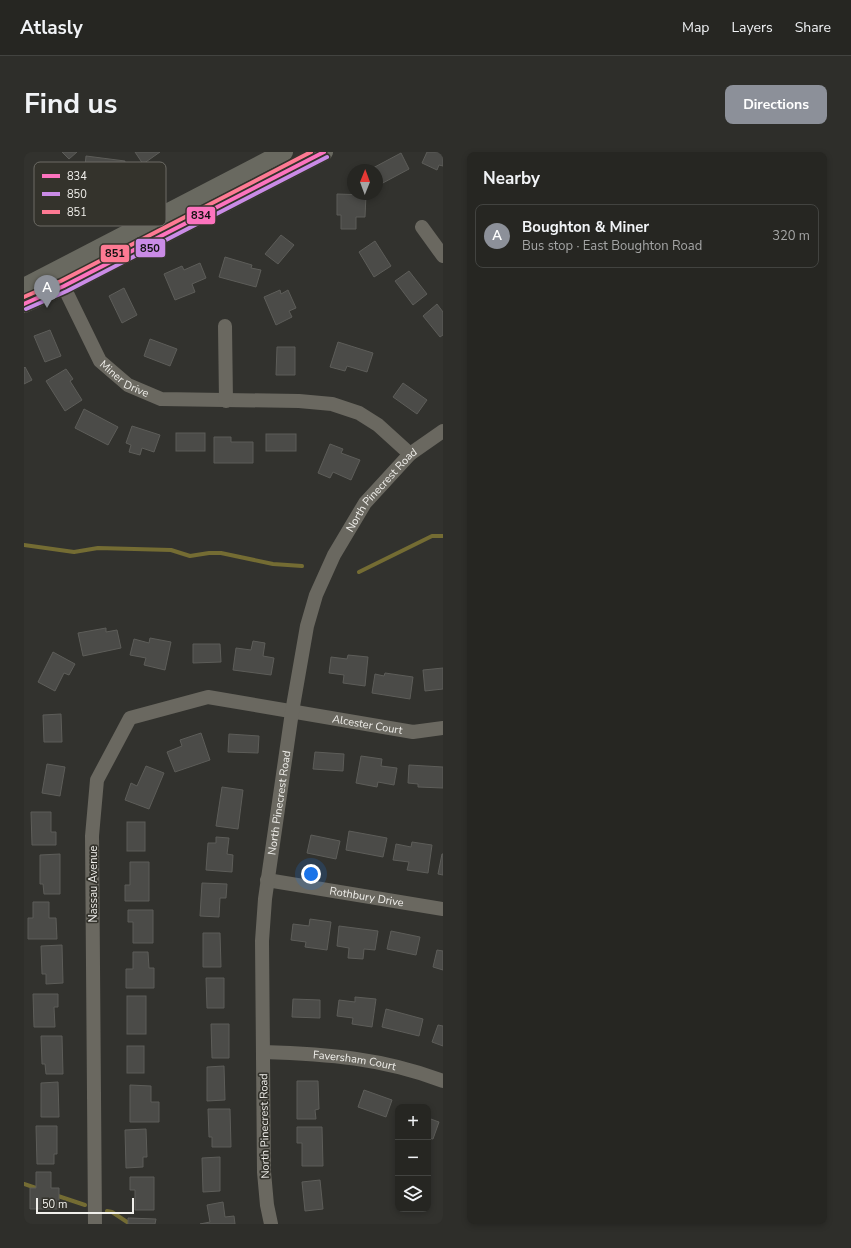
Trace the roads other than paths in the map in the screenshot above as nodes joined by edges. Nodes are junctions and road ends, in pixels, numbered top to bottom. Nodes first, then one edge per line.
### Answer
1 (284, 152) edge
2 (324, 152) edge
3 (166, 218) edge
4 (152, 226) edge
5 (422, 227) dead end
6 (443, 256) edge
7 (60, 278) junction
8 (24, 287) edge
9 (24, 304) edge
10 (225, 326) dead end
11 (226, 401) junction
12 (443, 431) edge
13 (410, 454) junction
14 (292, 712) junction
15 (443, 728) edge
16 (267, 880) junction
17 (443, 909) edge
18 (263, 1052) junction
19 (443, 1081) edge
20 (95, 1224) edge
21 (271, 1224) edge

1 - 3 main road
2 - 7 main road
4 - 7 main road
5 - 6 street
7 - 8 main road
7 - 9 main road
7 - 11 street, Miner Drive
10 - 11 street
11 - 13 street, Miner Drive
12 - 13 street, North Pinecrest Road
13 - 14 street, North Pinecrest Road
14 - 15 street, Alcester Court
14 - 16 street, North Pinecrest Road
14 - 20 street, Nassau Avenue
16 - 17 street, Rothbury Drive
16 - 18 street, North Pinecrest Road
18 - 19 street, Faversham Court
18 - 21 street, North Pinecrest Road

